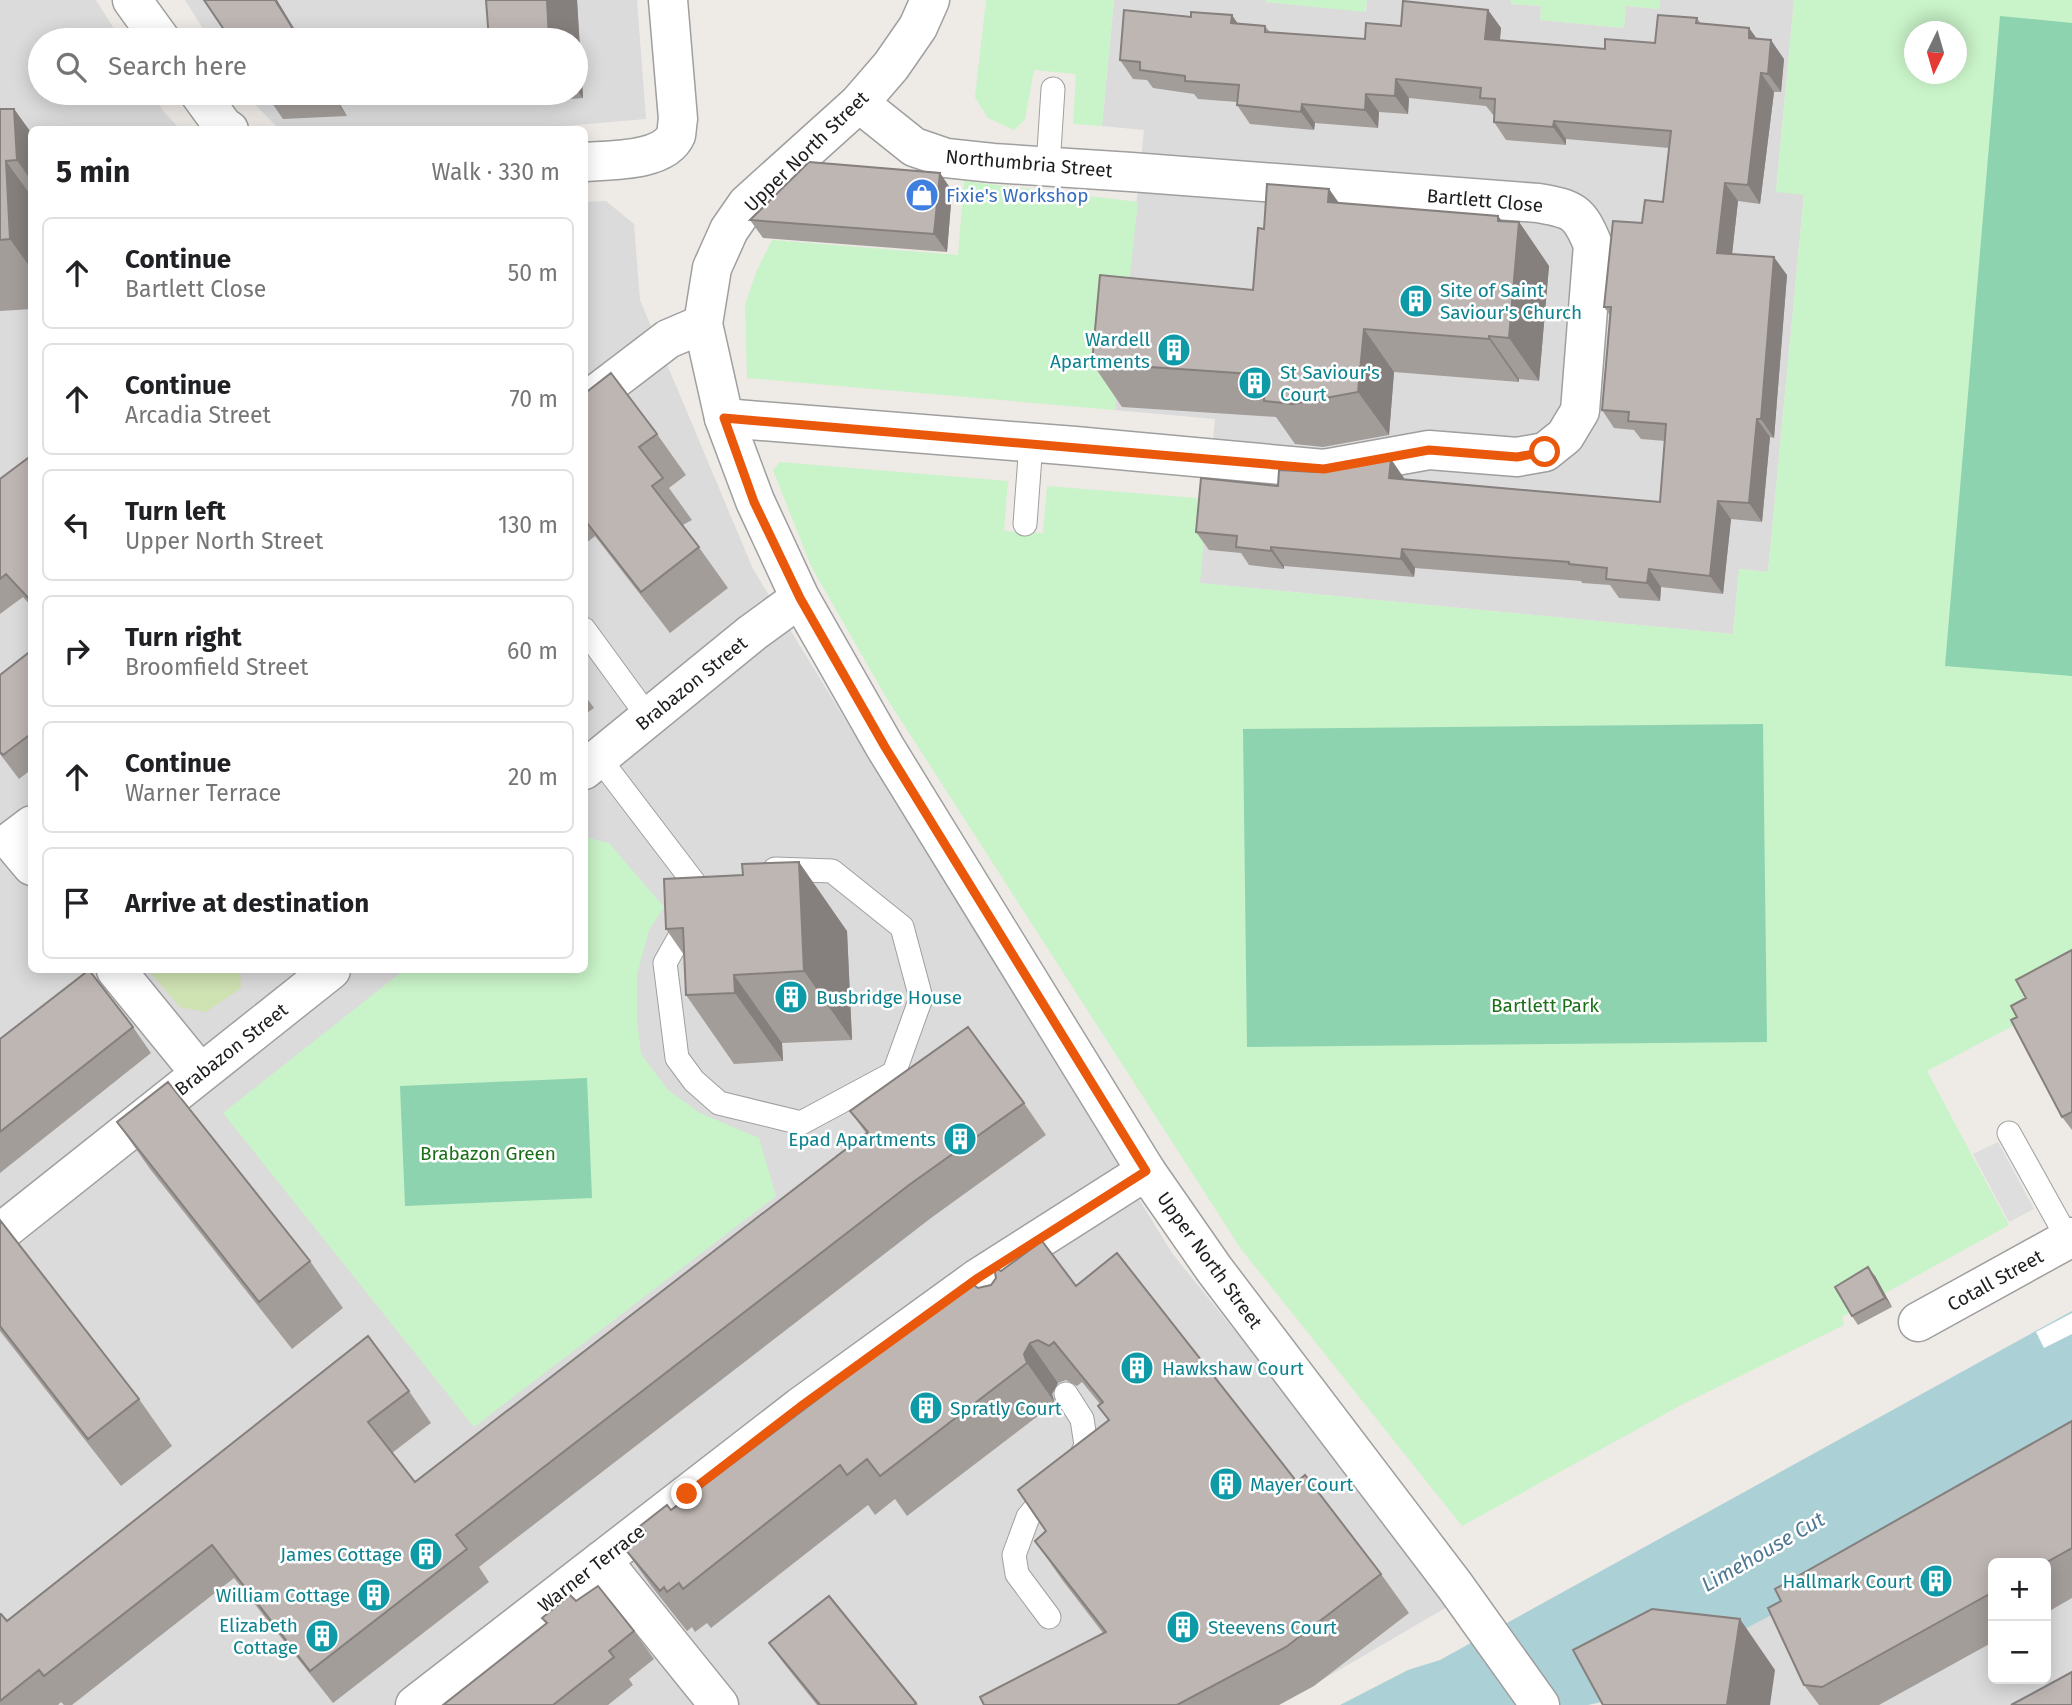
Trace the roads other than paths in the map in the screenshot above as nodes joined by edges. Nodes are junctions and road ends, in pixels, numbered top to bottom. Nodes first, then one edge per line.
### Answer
1 (132, 0) edge
2 (668, 0) edge
3 (930, 0) edge
4 (152, 28) edge
5 (1053, 89) dead end
6 (859, 103) junction
7 (208, 105) edge
8 (223, 126) edge
9 (588, 162) edge
10 (1048, 166) junction
11 (1131, 172) joint
12 (703, 324) junction
13 (588, 400) edge
14 (724, 418) junction
15 (1031, 443) junction
16 (1025, 524) dead end
17 (800, 598) junction
18 (588, 634) edge
19 (649, 718) junction
20 (592, 764) edge
21 (750, 874) edge
22 (727, 885) edge
23 (705, 897) junction
24 (118, 973) edge
25 (327, 973) edge
26 (200, 1073) junction
27 (2009, 1133) dead end
28 (1146, 1171) junction
29 (0, 1233) edge
30 (2070, 1238) edge
31 (1918, 1322) dead end
32 (1066, 1394) edge
33 (601, 1560) junction
34 (1049, 1617) dead end
35 (415, 1705) edge
36 (719, 1705) edge
37 (1540, 1705) edge

1 - 4 street
2 - 9 street
3 - 6 street, Upper North Street
5 - 10 lane
6 - 10 street, Northumbria Street
6 - 12 street, Upper North Street
7 - 8 street
10 - 11 street, Northumbria Street
11 - 15 street, Bartlett Close
12 - 13 street
12 - 14 street, Upper North Street
14 - 15 street, Bartlett Close
14 - 17 street, Upper North Street
15 - 16 lane
17 - 19 street, Brabazon Street
17 - 28 street, Upper North Street
18 - 19 lane
19 - 20 street, Brabazon Street
20 - 23 lane
21 - 23 lane
22 - 23 lane
24 - 26 street
25 - 26 street, Brabazon Street
26 - 29 street, Brabazon Street
27 - 30 lane
28 - 33 street, Warner Terrace
28 - 37 street, Upper North Street
30 - 31 street, Cotall Street
32 - 34 lane
33 - 35 street, Warner Terrace
33 - 36 street

